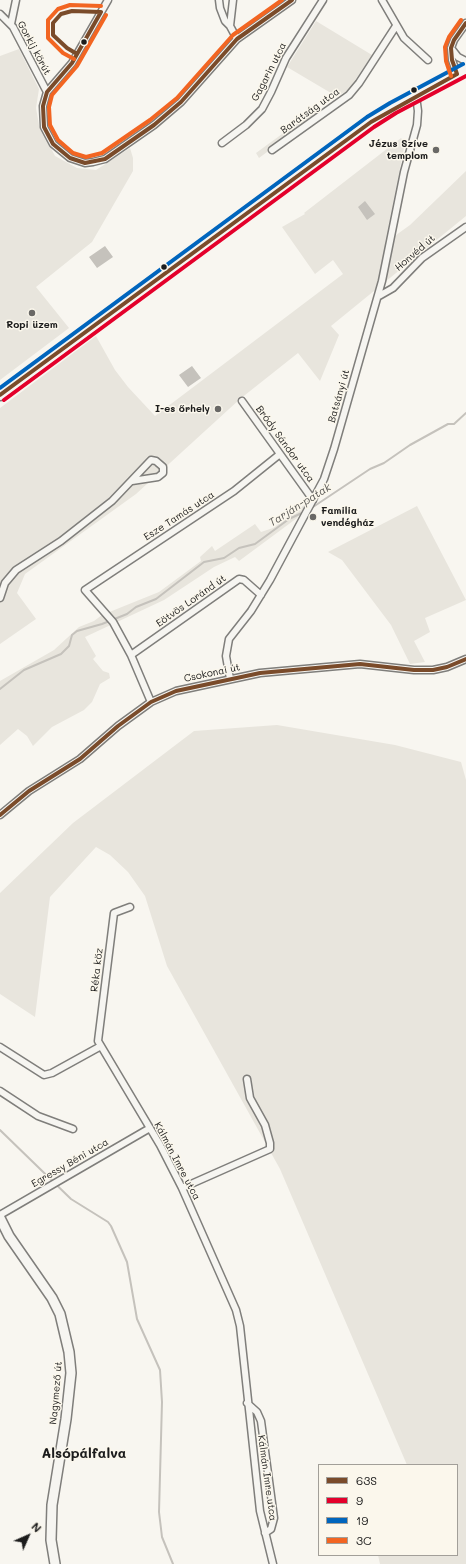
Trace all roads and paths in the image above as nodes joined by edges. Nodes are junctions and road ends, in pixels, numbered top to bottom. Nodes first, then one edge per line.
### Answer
1 (16, 0) edge
2 (108, 0) edge
3 (219, 0) edge
4 (233, 0) edge
5 (292, 0) edge
6 (322, 0) edge
7 (382, 0) edge
8 (0, 14) edge
9 (11, 24) junction
10 (466, 24) edge
11 (230, 26) junction
12 (396, 26) junction
13 (237, 39) junction
14 (451, 48) junction
15 (428, 60) dead end
16 (466, 61) edge
17 (463, 72) edge
18 (47, 92) junction
19 (416, 96) junction
20 (222, 142) dead end
21 (272, 150) dead end
22 (466, 227) edge
23 (379, 296) junction
24 (0, 395) edge
25 (242, 401) dead end
26 (280, 454) junction
27 (132, 482) junction
28 (313, 500) junction
29 (261, 595) junction
30 (0, 598) edge
31 (131, 655) junction
32 (466, 659) edge
33 (230, 680) junction
34 (151, 702) junction
35 (0, 815) edge
36 (130, 907) dead end
37 (101, 1046) junction
38 (0, 1047) edge
39 (246, 1080) dead end
40 (0, 1091) edge
41 (150, 1128) junction
42 (73, 1129) dead end
43 (182, 1188) junction
44 (0, 1217) edge
45 (247, 1403) junction
46 (266, 1533) junction
47 (53, 1563) edge
48 (273, 1564) edge

1 - 9 street
2 - 18 street
3 - 11 street
4 - 11 street
5 - 13 street
6 - 20 street, Gagarin utca
7 - 12 street
8 - 9 street, Gorkij körút
9 - 18 street, Gorkij körút
10 - 14 street
11 - 13 street
12 - 15 street
12 - 21 street, Barátság utca
13 - 18 street
14 - 16 street
14 - 17 street
17 - 19 main road
19 - 23 street, Batsányi út
19 - 24 main road
22 - 23 street, Honvéd út
23 - 28 street, Batsányi út
25 - 26 street, Bródy Sándor utca
26 - 28 street, Bródy Sándor utca
26 - 31 street, Esze Tamás utca
27 - 27 street
27 - 30 street
28 - 29 street, Batsányi út
29 - 31 street, Eötvös Loránd út
29 - 33 street, Batsányi út
31 - 34 street
32 - 33 street, Csokonai út
33 - 34 street, Csokonai út
34 - 35 street, Csokonai út
36 - 37 street, Réka köz
37 - 38 street
37 - 41 street, Kálmán Imre utca
39 - 43 street
40 - 42 street
41 - 43 street, Kálmán Imre utca
41 - 44 street, Egressy Béni utca
43 - 45 street, Kálmán Imre utca
44 - 47 main road, Nagymező út
45 - 46 street, Kálmán Imre utca
45 - 46 street, Kálmán Imre utca
46 - 48 street, Kálmán Imre utca

